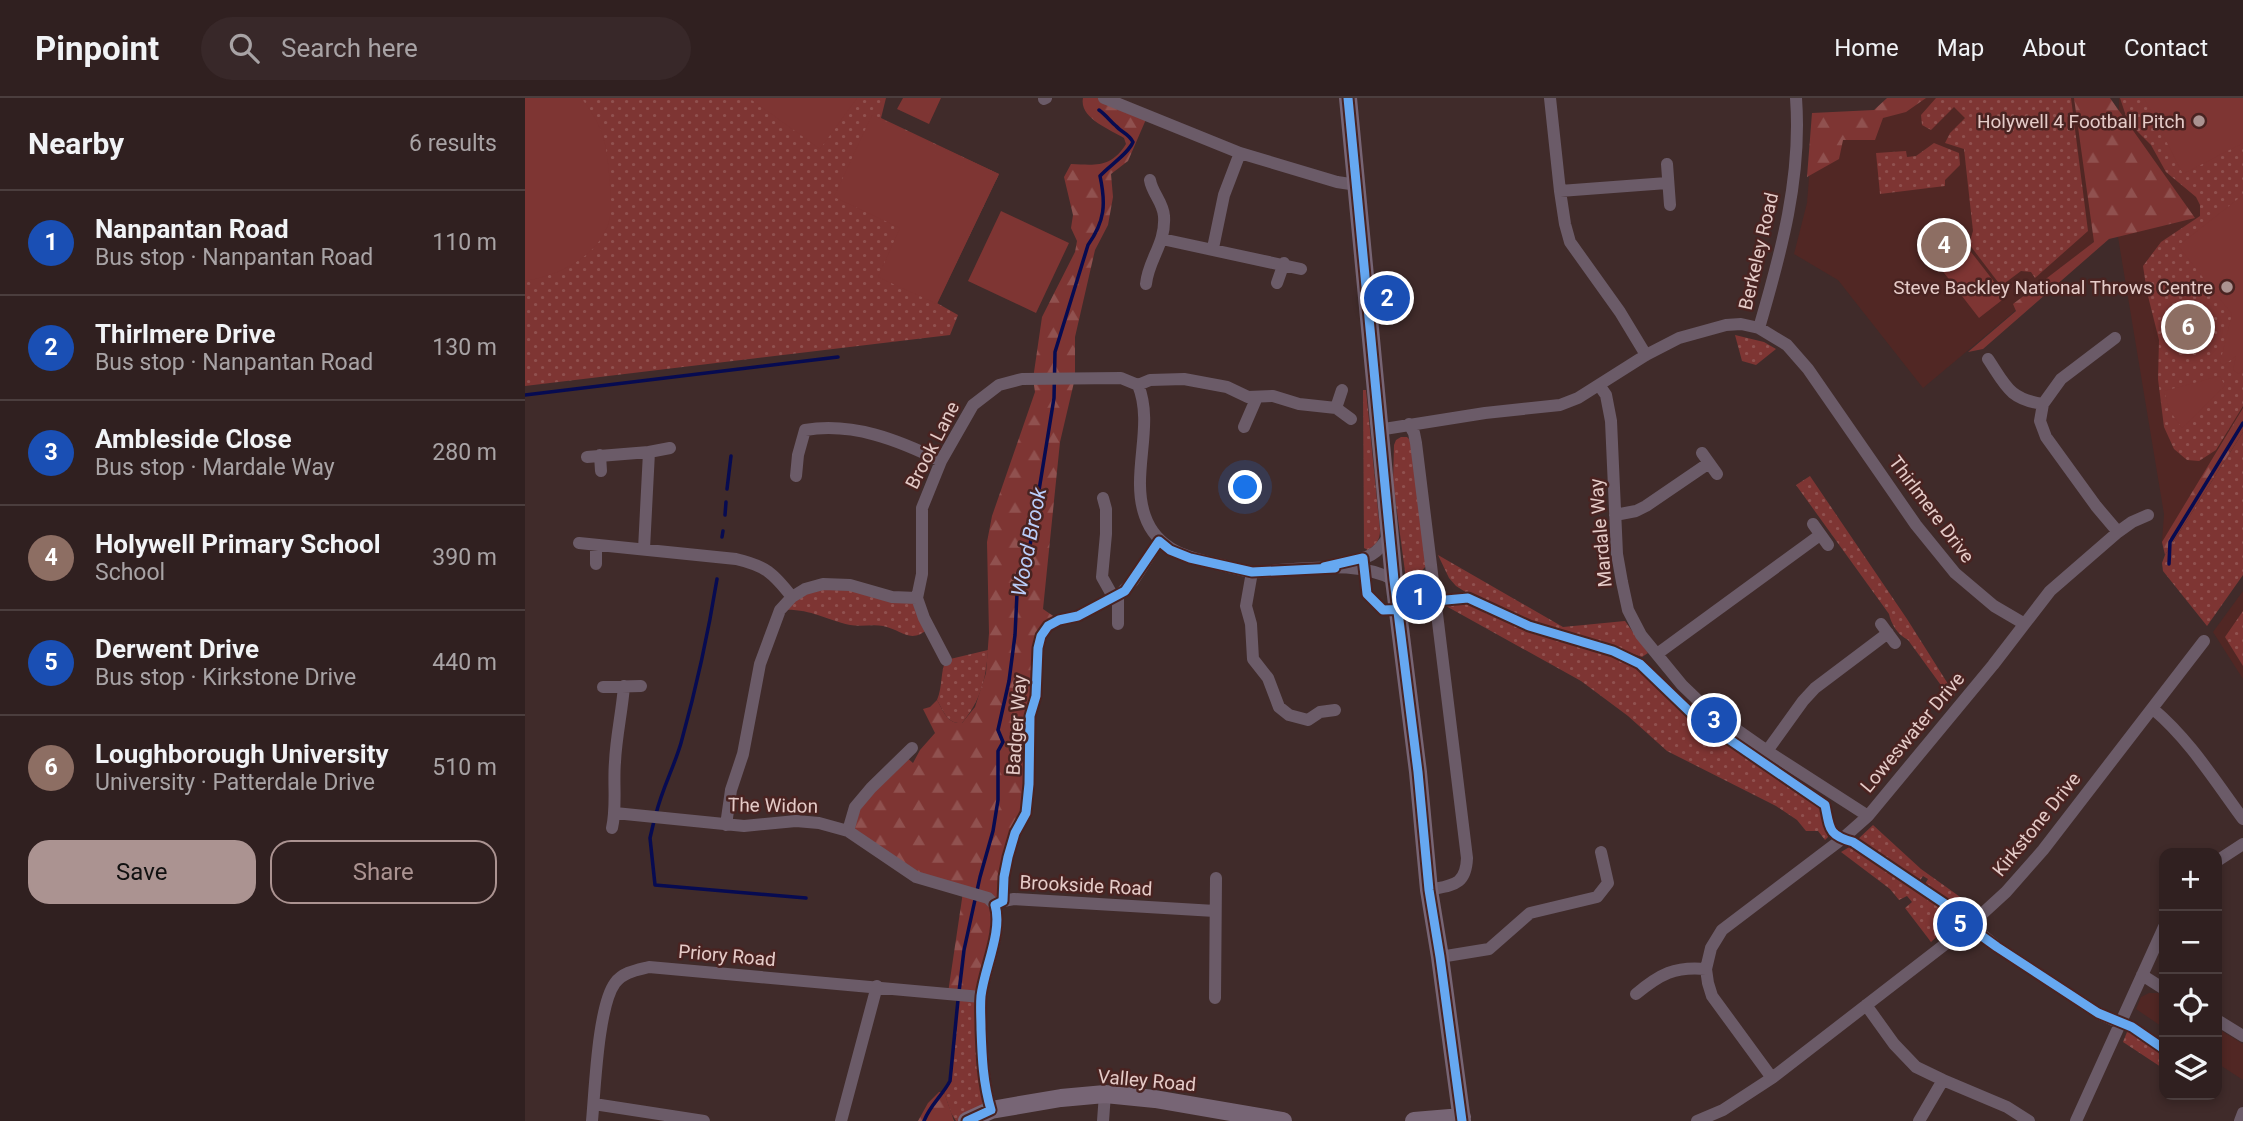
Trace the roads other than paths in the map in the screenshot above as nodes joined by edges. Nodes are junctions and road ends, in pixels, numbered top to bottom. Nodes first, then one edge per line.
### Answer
1 (1104, 98) edge
2 (1348, 98) edge
3 (1549, 98) edge
4 (1796, 98) edge
5 (1240, 153) junction
6 (1667, 164) dead end
7 (1150, 180) dead end
8 (1667, 183) junction
9 (1357, 186) junction
10 (1560, 191) junction
11 (1670, 205) dead end
12 (1162, 239) junction
13 (1213, 248) junction
14 (1284, 263) junction
15 (1301, 268) dead end
16 (1277, 283) dead end
17 (1146, 284) dead end
18 (1759, 328) junction
19 (2107, 340) dead end
20 (1646, 355) junction
21 (1988, 359) dead end
22 (1138, 385) junction
23 (1599, 386) junction
24 (1342, 390) dead end
25 (1257, 397) junction
26 (2043, 404) junction
27 (1336, 408) junction
28 (1351, 419) dead end
29 (1409, 424) junction
30 (1244, 427) dead end
31 (1378, 430) junction
32 (670, 447) dead end
33 (649, 453) junction
34 (941, 461) junction
35 (1709, 463) dead end
36 (601, 471) dead end
37 (796, 477) dead end
38 (1110, 505) dead end
39 (1615, 515) junction
40 (2148, 516) dead end
41 (2118, 532) junction
42 (1389, 535) junction
43 (1820, 535) dead end
44 (1159, 541) junction
45 (579, 543) dead end
46 (596, 545) junction
47 (644, 549) junction
48 (596, 564) dead end
49 (1324, 567) junction
50 (1252, 572) junction
51 (1394, 580) junction
52 (1118, 596) junction
53 (792, 597) junction
54 (917, 598) junction
55 (2024, 623) junction
56 (1118, 624) dead end
57 (1888, 633) dead end
58 (2204, 642) dead end
59 (1657, 654) junction
60 (946, 660) dead end
61 (624, 686) junction
62 (641, 686) dead end
63 (603, 687) dead end
64 (2153, 709) junction
65 (1335, 710) dead end
66 (1308, 720) junction
67 (1309, 734) dead end
68 (1767, 751) junction
69 (910, 756) dead end
70 (615, 813) junction
71 (1868, 816) junction
72 (2243, 819) edge
73 (726, 825) junction
74 (612, 828) dead end
75 (848, 831) junction
76 (2243, 844) edge
77 (1601, 852) dead end
78 (2222, 858) edge
79 (1216, 878) dead end
80 (1429, 890) junction
81 (995, 905) junction
82 (1215, 911) junction
83 (1970, 925) junction
84 (2159, 939) edge
85 (1440, 957) junction
86 (1706, 969) junction
87 (2142, 975) junction
88 (1650, 982) junction
89 (877, 986) junction
90 (2159, 986) edge
91 (1636, 993) dead end
92 (1658, 993) dead end
93 (981, 997) junction
94 (1215, 998) dead end
95 (1866, 1005) junction
96 (2120, 1023) junction
97 (2222, 1023) edge
98 (2243, 1036) edge
99 (1772, 1078) junction
100 (1943, 1080) junction
101 (1105, 1094) junction
102 (594, 1104) junction
103 (991, 1110) junction
104 (1462, 1119) edge
105 (591, 1121) edge
106 (704, 1121) edge
107 (841, 1121) edge
108 (967, 1121) edge
109 (1103, 1121) edge
110 (1283, 1121) edge
111 (1414, 1121) edge
112 (1697, 1121) edge
113 (1919, 1121) edge
114 (2029, 1121) edge
115 (2076, 1121) edge

1 - 5 street
2 - 9 street
3 - 10 street
4 - 18 street, Berkeley Road
5 - 9 street
5 - 13 street
6 - 8 street
7 - 12 street
8 - 10 street
8 - 11 street
9 - 31 street
10 - 20 street
12 - 13 street
12 - 17 street
13 - 14 street
14 - 15 street
14 - 16 street
18 - 20 street, Thirlmere Drive
18 - 55 street, Thirlmere Drive
19 - 26 street
20 - 23 street, Thirlmere Drive
21 - 26 street
22 - 25 street
22 - 34 street, Brook Lane
22 - 44 street
23 - 29 street, Thirlmere Drive
23 - 39 street, Mardale Way
24 - 27 street
25 - 27 street
25 - 30 street
26 - 41 street
27 - 28 street
29 - 31 street, Thirlmere Drive
29 - 80 street
31 - 42 street
32 - 33 street
33 - 36 street
33 - 47 street
34 - 37 street
34 - 54 street, Brook Lane
35 - 39 street
38 - 52 street
39 - 59 street, Mardale Way
40 - 41 street, Loweswater Drive
41 - 55 street, Loweswater Drive
42 - 49 street
42 - 51 street
43 - 59 street
44 - 50 street
44 - 52 street
45 - 46 street
46 - 47 street
46 - 48 street
47 - 53 street
49 - 50 street
49 - 51 street
50 - 66 street
51 - 80 street
52 - 56 street
53 - 54 street
53 - 73 street
54 - 60 street
55 - 71 street, Loweswater Drive
57 - 68 street
58 - 64 street, Kirkstone Drive
59 - 68 street, Mardale Way
61 - 62 street
61 - 63 street
61 - 70 street
64 - 72 street
64 - 83 street, Kirkstone Drive
65 - 66 street
66 - 67 street
68 - 71 street, Mardale Way
69 - 75 street
70 - 73 street, The Widon
70 - 74 street
71 - 86 street, Loweswater Drive
73 - 75 street, The Widon
75 - 81 street, The Widon
76 - 78 street
77 - 85 street
79 - 82 street
80 - 85 street
81 - 82 street, Brookside Road
81 - 93 street, Brookside Road
82 - 94 street
83 - 95 street, Kirkstone Drive
83 - 96 street
84 - 87 street
85 - 104 street
86 - 88 street
86 - 99 street
87 - 90 street
87 - 96 street
88 - 91 street
88 - 92 street
89 - 93 street, Priory Road
89 - 102 street, Priory Road
89 - 107 street
93 - 103 street, Brookside Road
95 - 99 street, Kirkstone Drive
95 - 100 street
96 - 115 street
97 - 98 street
99 - 112 street, Kirkstone Drive
100 - 113 street
100 - 114 street
101 - 103 street, Valley Road
101 - 109 street
101 - 110 street, Valley Road
102 - 105 street, Priory Road
102 - 106 street
103 - 108 street, Valley Road
104 - 111 street

